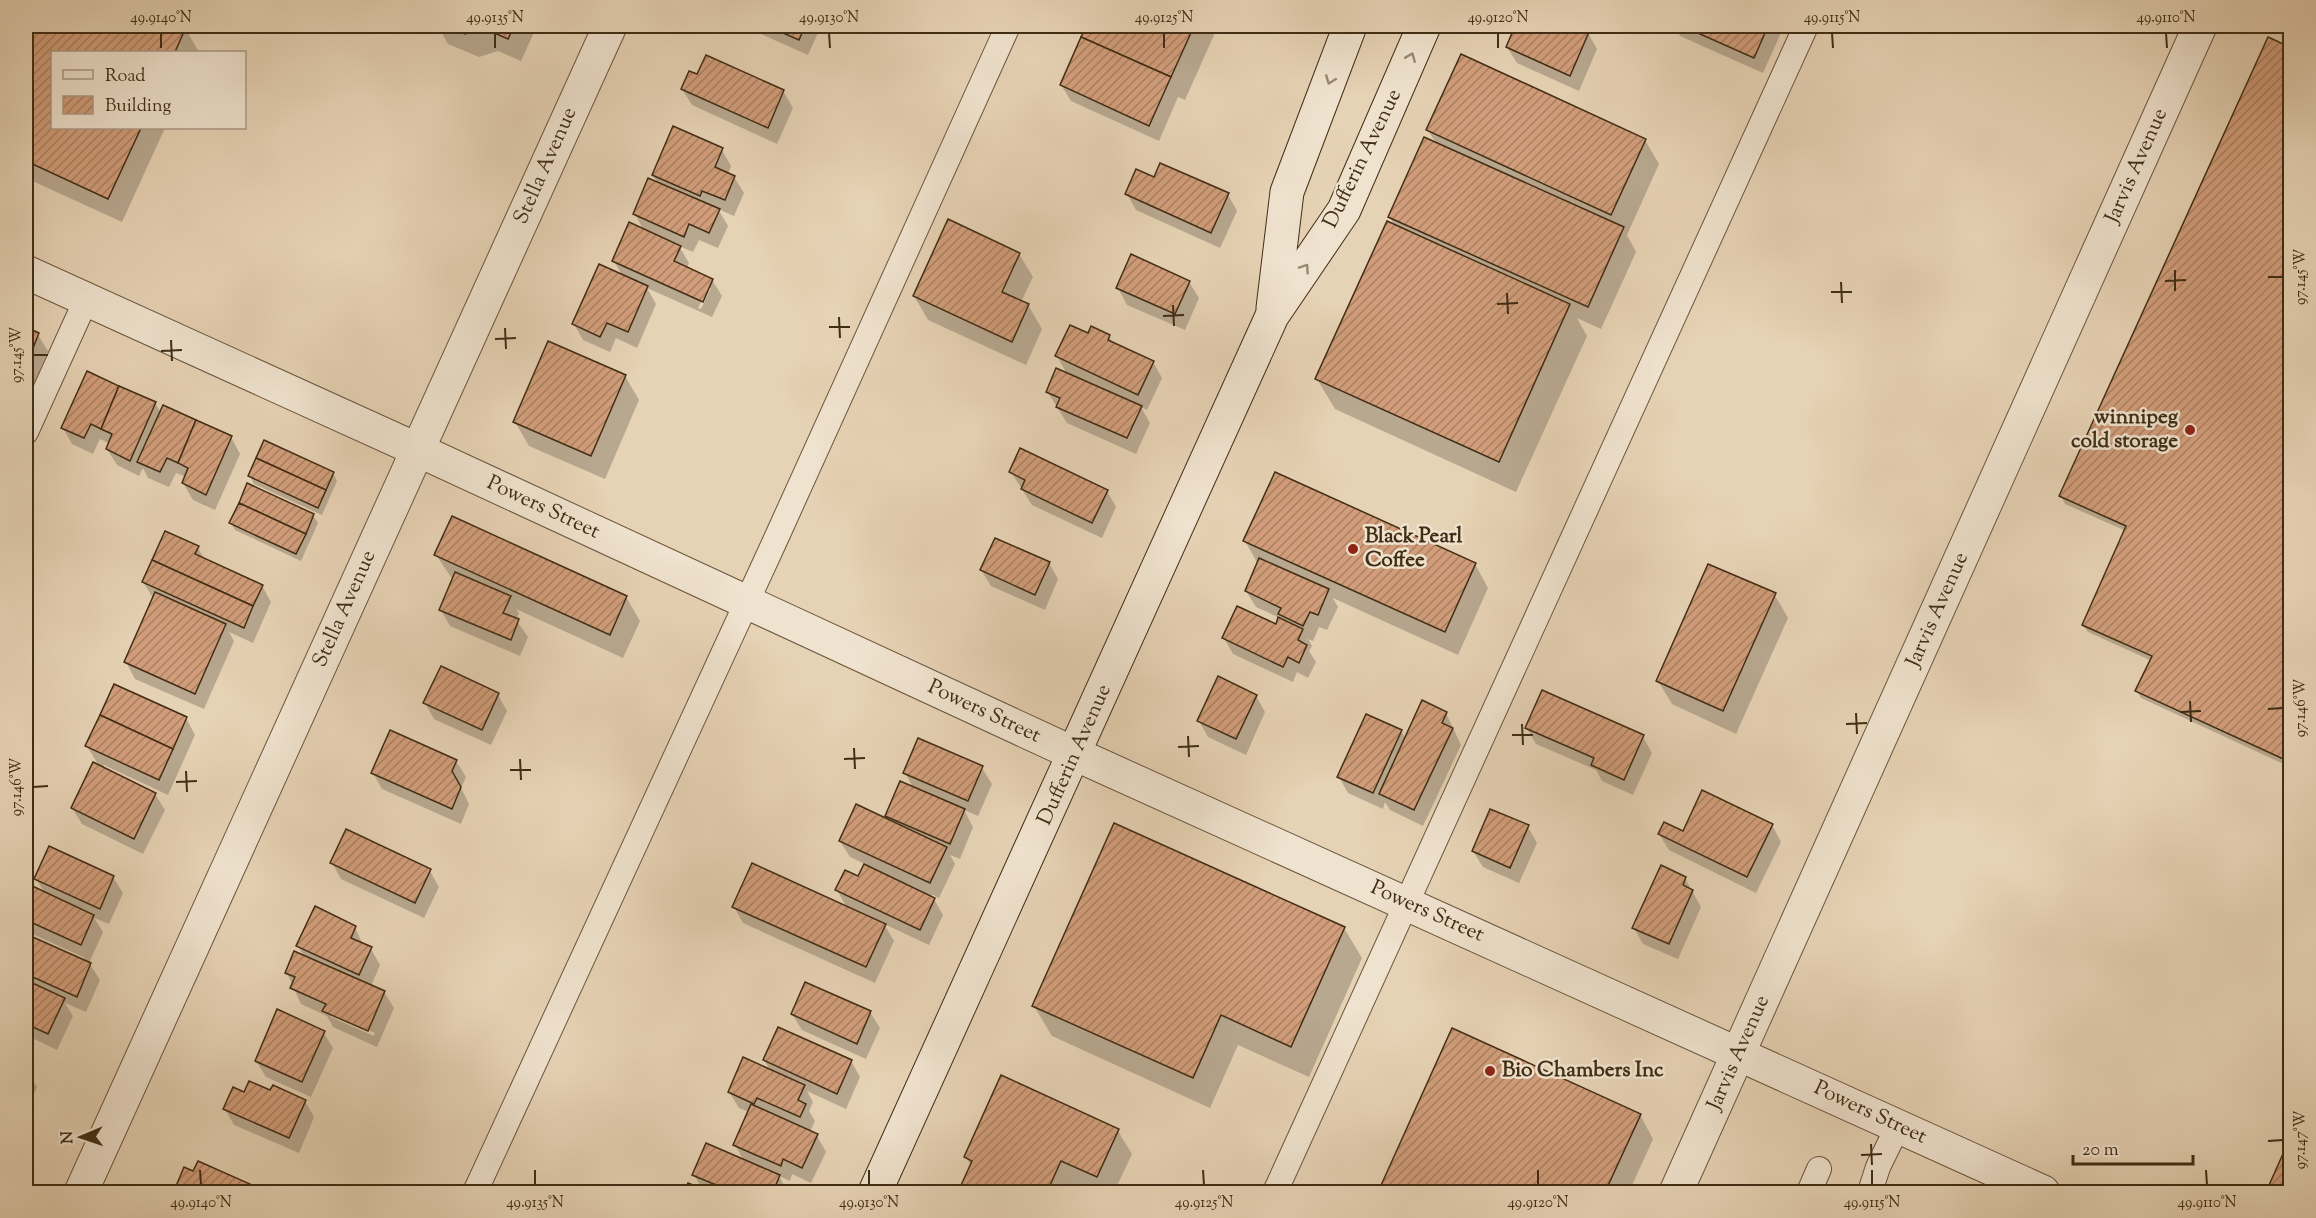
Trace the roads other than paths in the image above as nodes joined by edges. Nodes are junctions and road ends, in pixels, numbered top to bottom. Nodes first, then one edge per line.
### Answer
1 (610, 26) edge
2 (1008, 26) edge
3 (1350, 26) edge
4 (1424, 26) edge
5 (1806, 26) edge
6 (2199, 26) edge
7 (26, 272) edge
8 (86, 300) junction
9 (1272, 316) junction
10 (26, 432) edge
11 (418, 450) junction
12 (747, 602) junction
13 (1075, 754) junction
14 (1407, 903) junction
15 (1739, 1053) junction
16 (1898, 1126) junction
17 (1819, 1169) dead end
18 (81, 1192) edge
19 (475, 1192) edge
20 (875, 1192) edge
21 (1275, 1192) edge
22 (1676, 1192) edge
23 (1809, 1192) edge
24 (1870, 1192) edge
25 (2043, 1192) edge

1 - 11 street, Stella Avenue
2 - 12 lane
3 -> 9 street, Dufferin Avenue
9 -> 4 street, Dufferin Avenue
5 - 14 lane
6 - 15 street, Jarvis Avenue
7 - 8 street, Powers Street
8 - 10 lane
8 - 11 street, Powers Street
9 - 13 street, Dufferin Avenue
11 - 12 street, Powers Street
11 - 18 street, Stella Avenue
12 - 13 street, Powers Street
12 - 19 lane
13 - 14 street, Powers Street
13 - 20 street, Dufferin Avenue
14 - 15 street, Powers Street
14 - 21 lane
15 - 16 street, Powers Street
15 - 22 street, Jarvis Avenue
16 - 24 lane
16 - 25 street, Powers Street
17 - 23 lane

